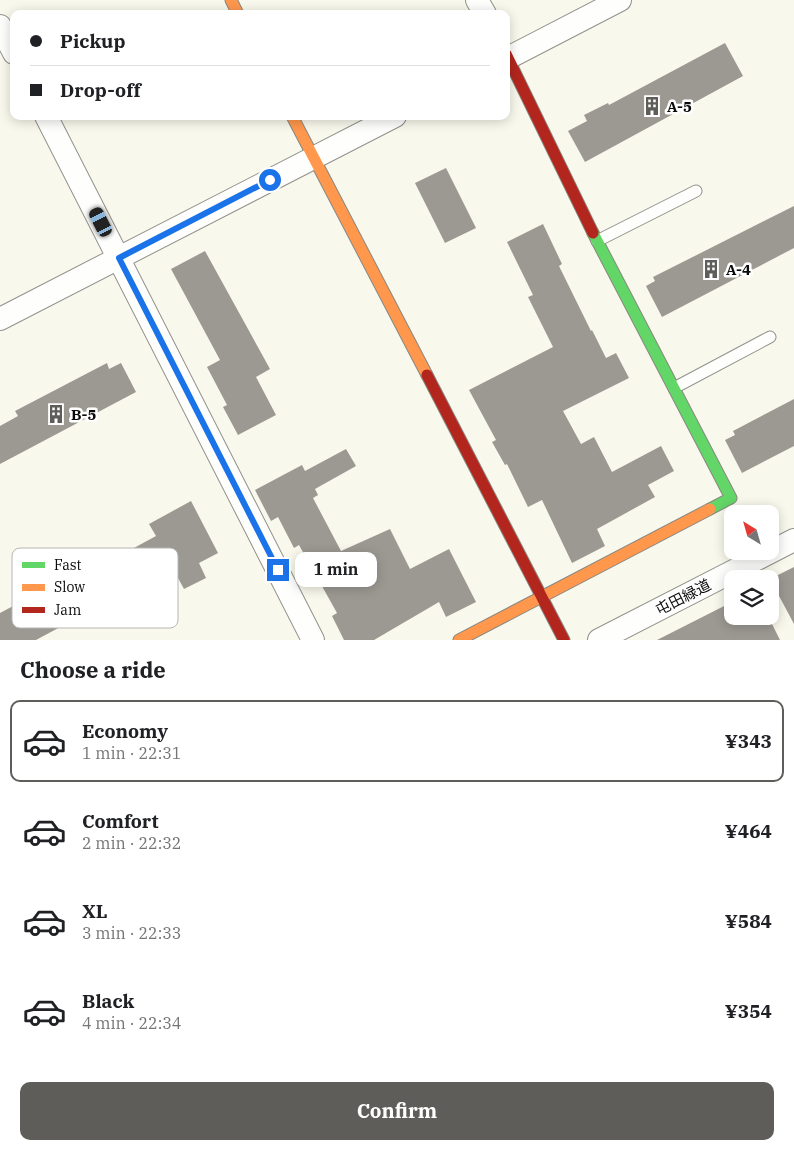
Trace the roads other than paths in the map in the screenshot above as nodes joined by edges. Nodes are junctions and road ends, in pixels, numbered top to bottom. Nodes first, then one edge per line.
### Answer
1 (620, 0) edge
2 (0, 26) edge
3 (10, 45) edge
4 (510, 55) edge
5 (510, 63) edge
6 (48, 120) edge
7 (294, 120) edge
8 (387, 120) edge
9 (313, 158) junction
10 (696, 191) dead end
11 (598, 241) junction
12 (119, 258) junction
13 (0, 319) edge
14 (770, 337) dead end
15 (674, 388) junction
16 (794, 540) edge
17 (541, 598) junction
18 (313, 640) edge
19 (459, 640) edge
20 (564, 640) edge
21 (599, 640) edge

1 - 4 street
2 - 3 street
5 - 11 street
6 - 12 street
7 - 9 street
8 - 9 street
9 - 12 street
9 - 17 street
10 - 11 lane
11 - 15 street
12 - 13 street
12 - 18 street
14 - 15 lane
15 - 17 street
16 - 21 street, 屯田緑道
17 - 19 street
17 - 20 street

